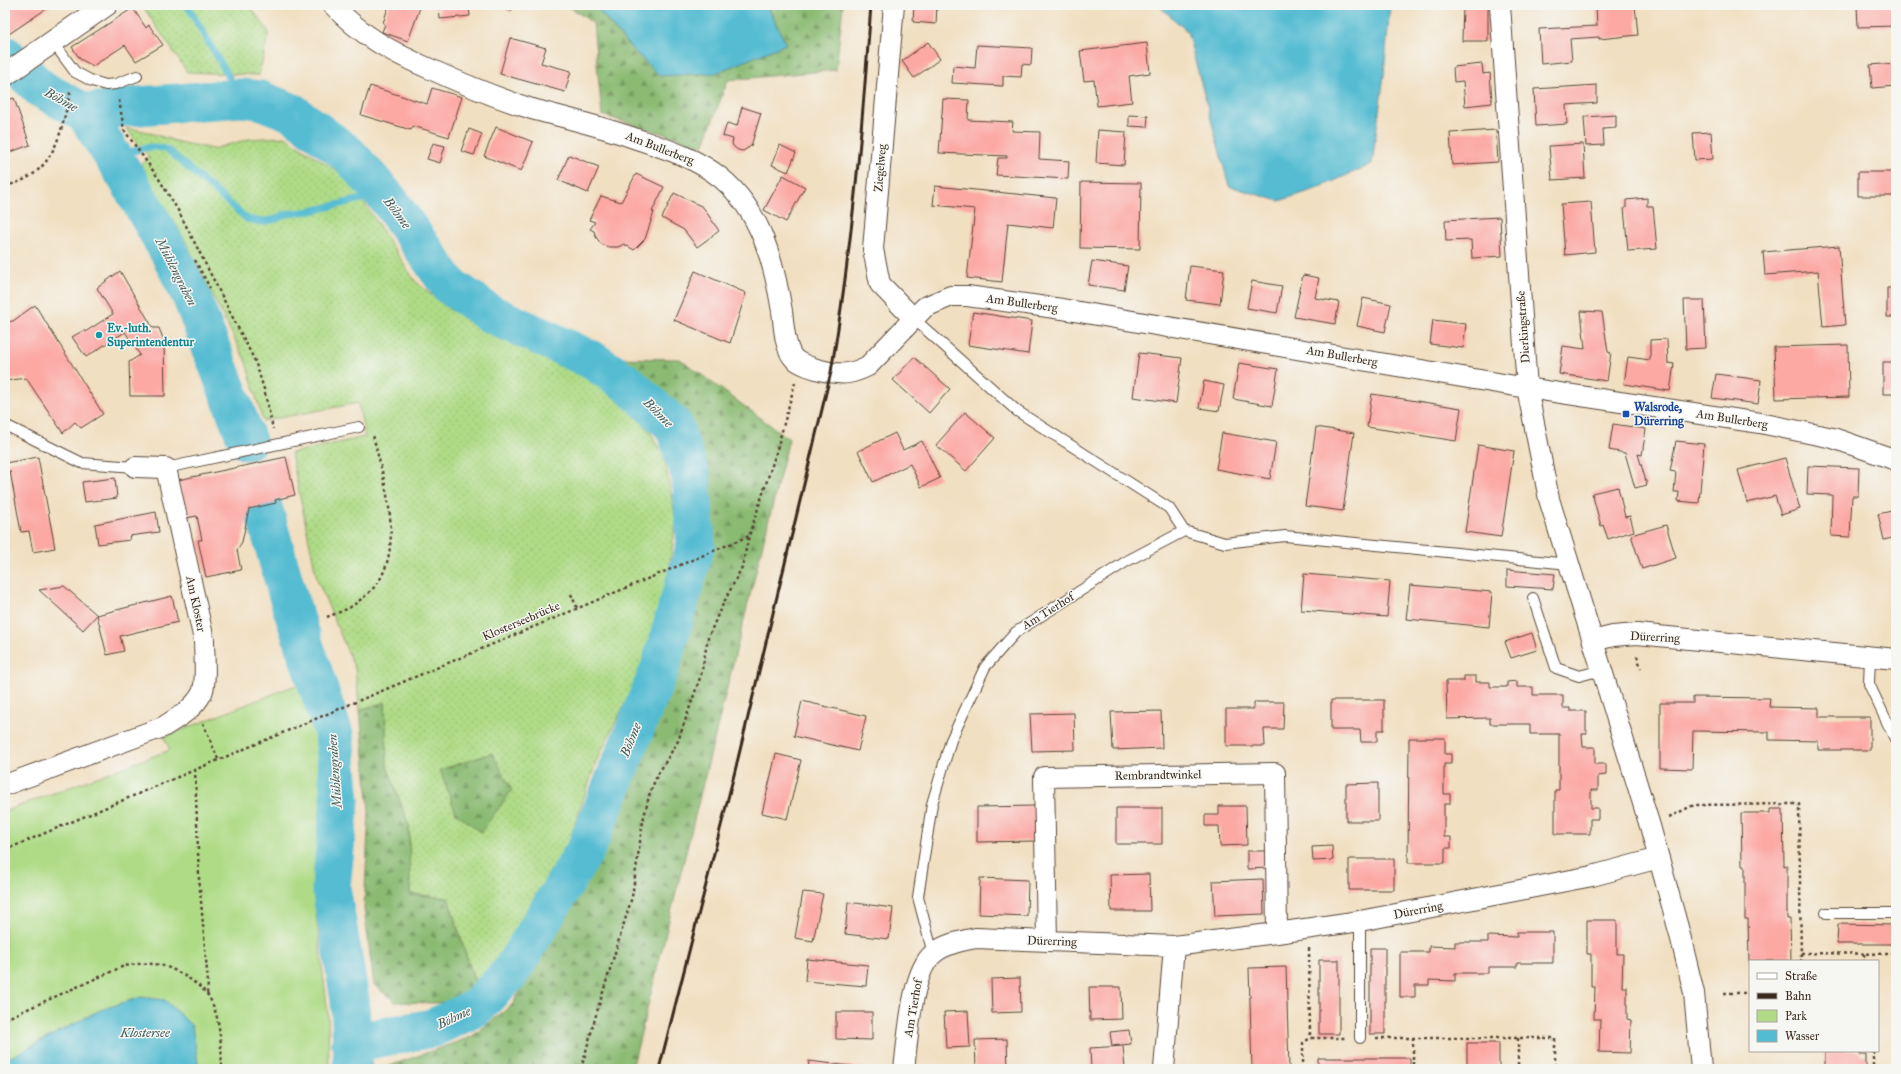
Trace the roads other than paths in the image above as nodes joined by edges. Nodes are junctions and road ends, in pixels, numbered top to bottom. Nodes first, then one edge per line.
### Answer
1 (106, 5) edge
2 (333, 5) edge
3 (894, 5) edge
4 (1500, 5) edge
5 (46, 47) junction
6 (5, 75) edge
7 (137, 76) dead end
8 (913, 318) junction
9 (1527, 388) junction
10 (5, 425) edge
11 (359, 427) dead end
12 (1896, 460) edge
13 (135, 467) joint
14 (166, 468) junction
15 (1184, 531) junction
16 (1569, 564) junction
17 (1533, 598) dead end
18 (1593, 641) junction
19 (1870, 656) junction
20 (1896, 659) edge
21 (1602, 670) junction
22 (1896, 741) edge
23 (5, 785) edge
24 (1659, 858) junction
25 (1826, 913) dead end
26 (1896, 913) edge
27 (1360, 921) junction
28 (1278, 934) junction
29 (1047, 941) junction
30 (1174, 946) junction
31 (933, 954) junction
32 (1360, 1038) road end
33 (904, 1069) edge
34 (1164, 1069) edge
35 (1701, 1069) edge

1 - 5 main road
2 - 8 street, Am Bullerberg
3 - 8 street, Ziegelweg
4 - 9 street, Dierkingstraße
5 - 6 main road
5 - 7 lane
8 - 9 street, Am Bullerberg
8 - 15 lane
9 - 12 street, Am Bullerberg
9 - 16 street, Dierkingstraße
10 - 13 lane
11 - 14 lane
13 - 14 street
14 - 23 street, Am Kloster
15 - 16 lane
15 - 31 lane, Am Tierhof
16 - 18 street, Dierkingstraße
17 - 21 lane
18 - 19 street, Dürerring
18 - 21 street
19 - 20 street, Dürerring
19 - 22 lane
21 - 24 street
24 - 27 street, Dürerring
24 - 35 street
25 - 26 lane
27 - 28 street, Dürerring
27 - 32 lane
28 - 29 street, Rembrandtwinkel
28 - 30 street, Dürerring
29 - 30 street, Dürerring
29 - 31 street, Dürerring
30 - 34 street
31 - 33 street, Am Tierhof

